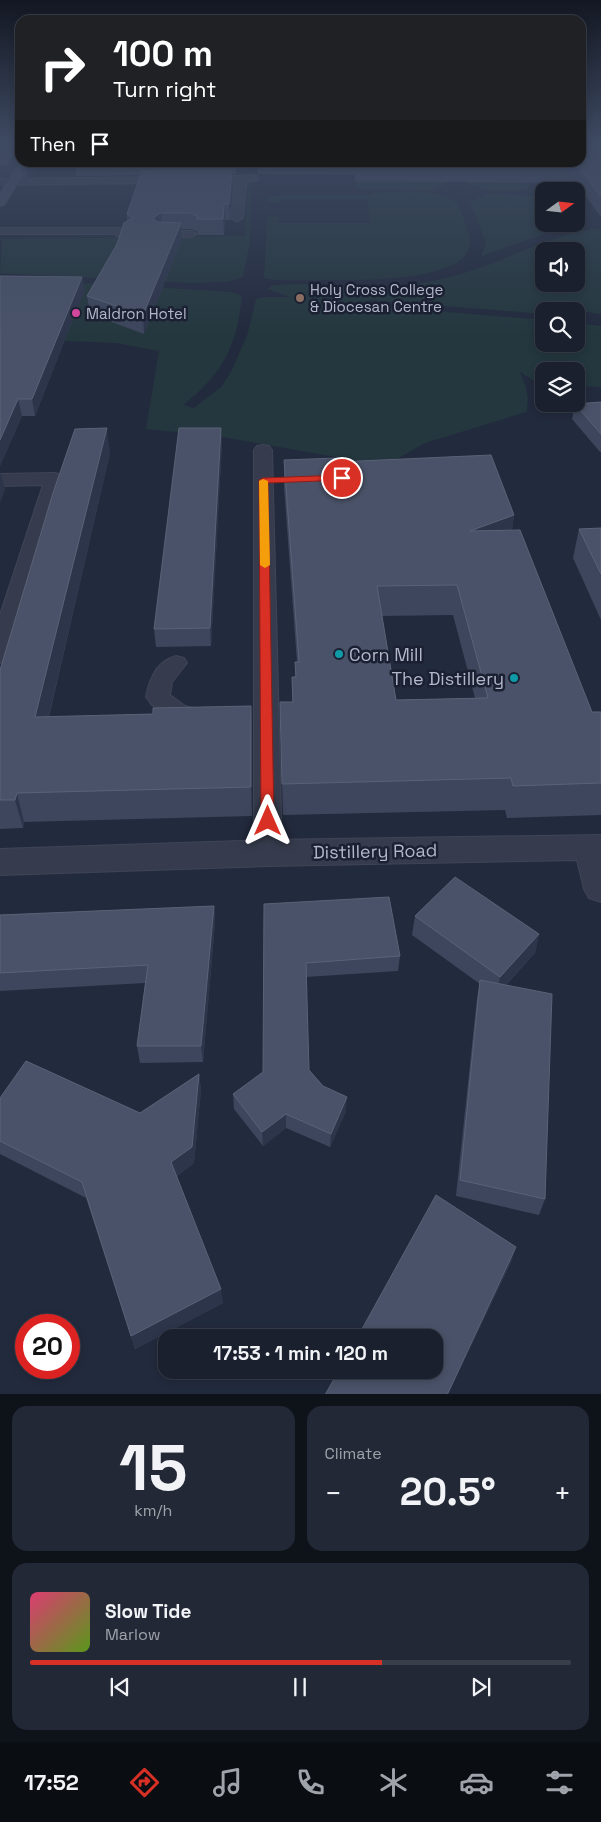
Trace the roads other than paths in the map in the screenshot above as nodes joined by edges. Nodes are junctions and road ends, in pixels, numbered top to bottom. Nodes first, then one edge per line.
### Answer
1 (238, 206) edge
2 (237, 218) dead end
3 (0, 230) edge
4 (127, 234) edge
5 (162, 234) edge
6 (191, 234) edge
7 (264, 450) dead end
8 (0, 480) edge
9 (0, 655) edge
10 (176, 663) dead end
11 (268, 716) junction
12 (595, 847) edge
13 (268, 853) junction
14 (0, 862) edge
15 (601, 889) edge

1 - 2 street
3 - 4 lane
5 - 6 lane
7 - 11 lane
8 - 9 street
10 - 11 lane
11 - 13 lane
12 - 13 street, Distillery Road
12 - 15 street
13 - 14 street, Distillery Road

